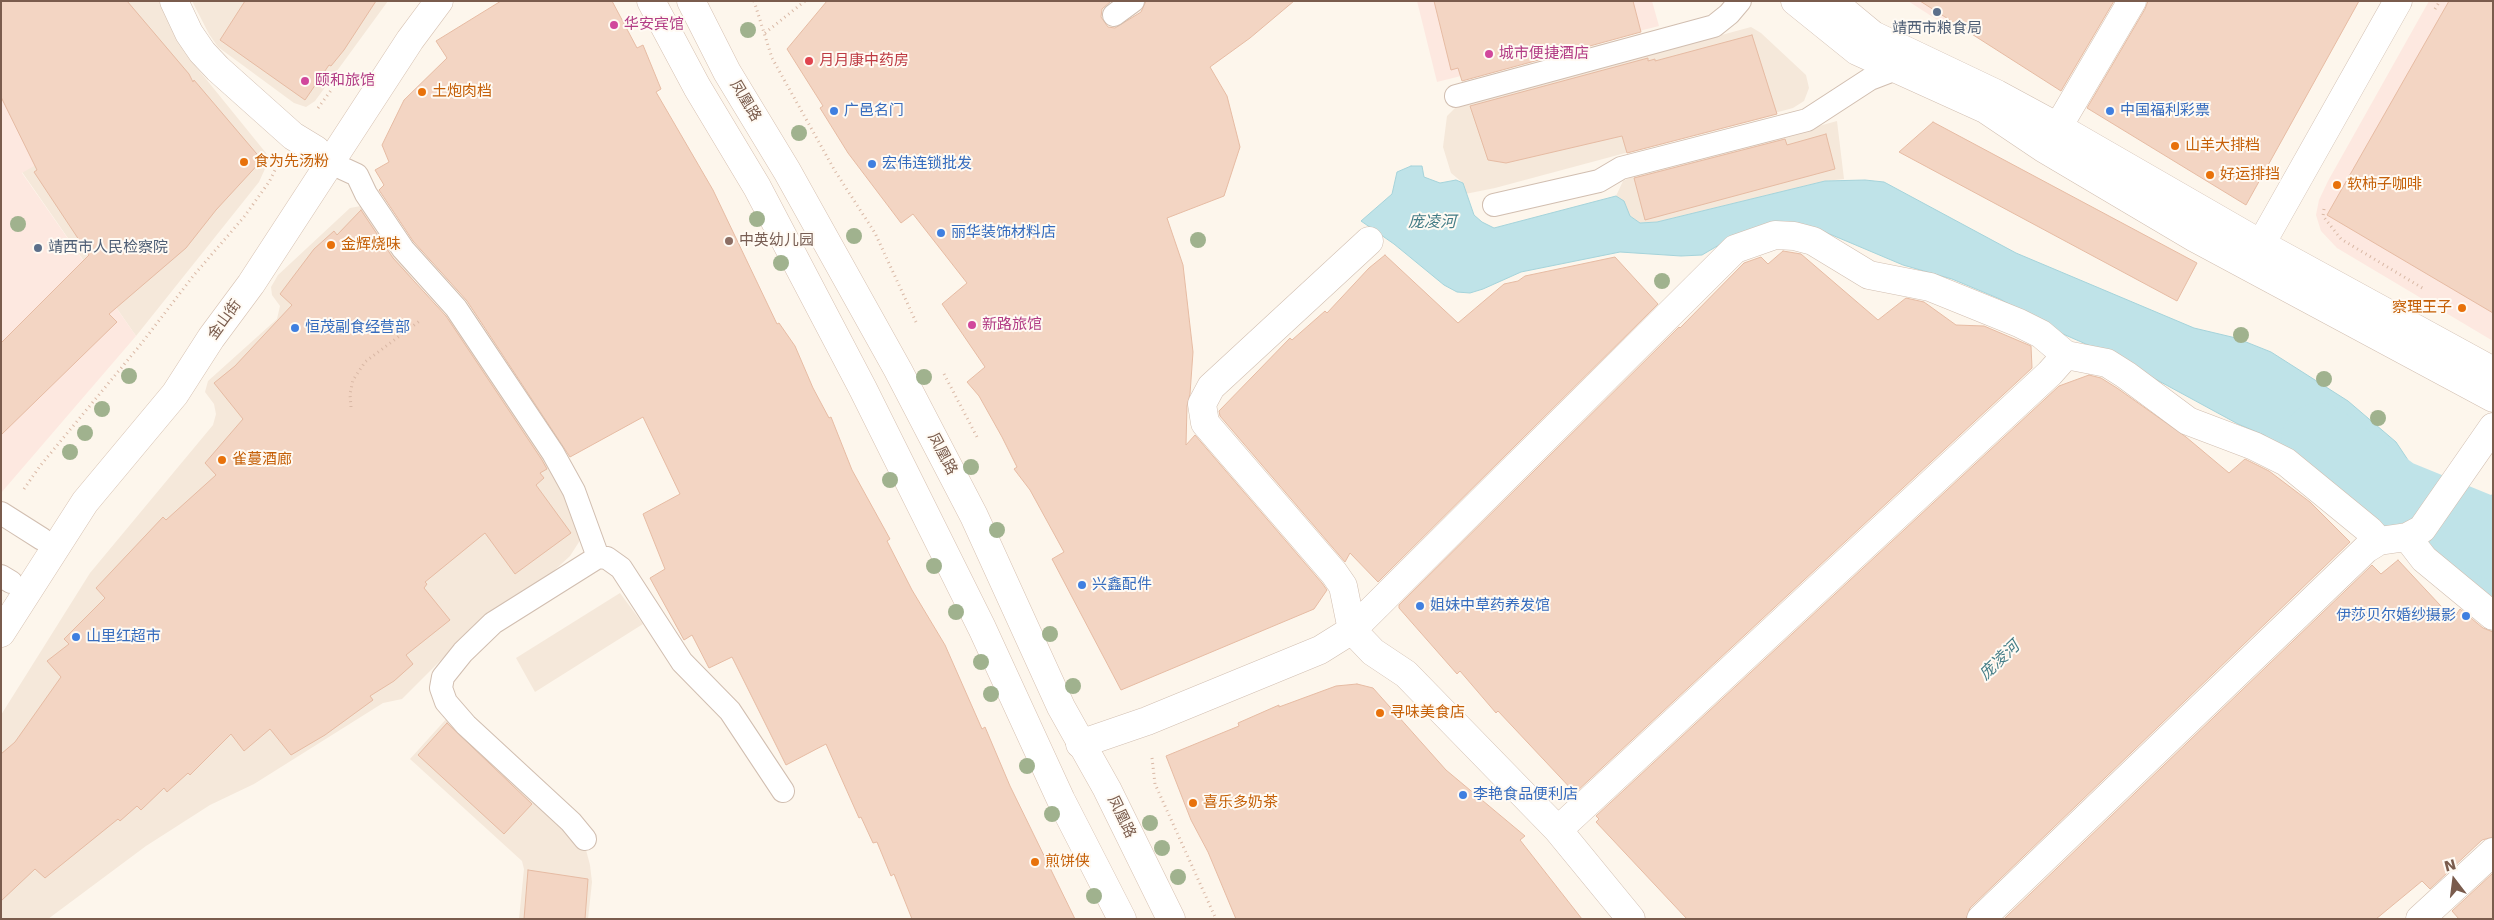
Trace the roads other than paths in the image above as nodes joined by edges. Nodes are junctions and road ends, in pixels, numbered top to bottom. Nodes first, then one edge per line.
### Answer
1 (174, 1) edge
2 (421, 1) edge
3 (440, 1) edge
4 (651, 1) edge
5 (691, 1) edge
6 (1133, 1) edge
7 (1740, 1) edge
8 (1795, 1) edge
9 (1832, 1) edge
10 (2132, 1) edge
11 (2398, 1) edge
12 (1114, 15) dead end
13 (1896, 69) junction
14 (1456, 96) dead end
15 (2058, 127) junction
16 (324, 156) junction
17 (1494, 205) dead end
18 (1369, 241) dead end
19 (2261, 244) junction
20 (2066, 355) junction
21 (2493, 372) edge
22 (2493, 398) edge
23 (2493, 427) edge
24 (4, 515) edge
25 (2415, 533) junction
26 (42, 539) junction
27 (2379, 541) junction
28 (598, 557) junction
29 (4, 585) edge
30 (2493, 616) edge
31 (1352, 630) junction
32 (1, 633) edge
33 (1080, 744) junction
34 (782, 791) dead end
35 (1558, 830) junction
36 (585, 840) dead end
37 (2493, 852) edge
38 (1122, 919) edge
39 (1171, 919) edge
40 (1630, 919) edge
41 (1981, 919) edge
42 (2420, 919) edge

1 - 16 street
2 - 16 street, 金山街
3 - 16 street, 金山街
4 - 38 street
5 - 33 street, 凤凰路
6 - 12 lane
7 - 14 lane
8 - 13 street
9 - 15 street
10 - 15 street
11 - 19 street
13 - 17 lane
13 - 22 street
15 - 19 street
16 - 26 street, 金山街
16 - 28 lane
16 - 32 street, 金山街
18 - 31 street
19 - 21 street
20 - 27 street
20 - 31 street
20 - 35 street
23 - 25 street
24 - 26 lane
25 - 27 street
25 - 30 street
26 - 29 street, 金山街
27 - 41 street
28 - 34 lane
28 - 36 lane
31 - 33 street
31 - 35 street
33 - 39 street, 凤凰路
35 - 40 street
37 - 42 street

